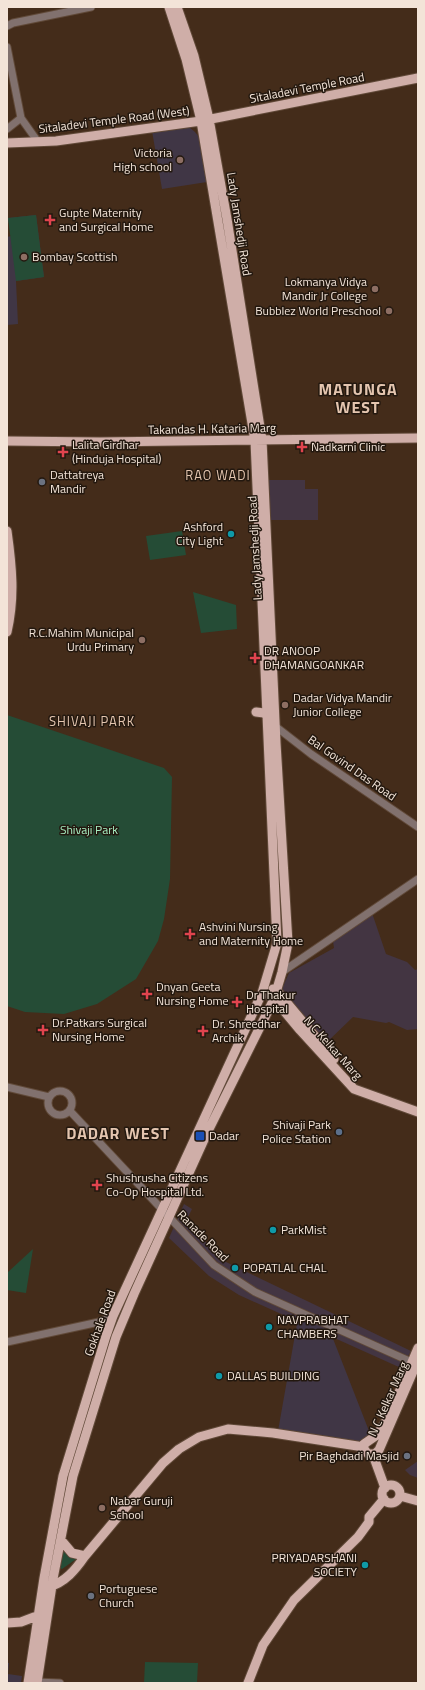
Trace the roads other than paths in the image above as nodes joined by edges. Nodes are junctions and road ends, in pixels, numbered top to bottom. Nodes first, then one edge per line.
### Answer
1 (90, 7) edge
2 (169, 7) edge
3 (177, 7) edge
4 (7, 26) edge
5 (7, 47) edge
6 (418, 78) edge
7 (21, 118) junction
8 (205, 120) junction
9 (7, 129) edge
10 (38, 142) junction
11 (7, 143) edge
12 (418, 438) edge
13 (258, 440) junction
14 (7, 441) edge
15 (7, 531) edge
16 (7, 632) edge
17 (256, 712) dead end
18 (268, 716) junction
19 (275, 726) junction
20 (292, 740) junction
21 (276, 743) junction
22 (418, 827) edge
23 (418, 879) edge
24 (282, 972) junction
25 (263, 990) junction
26 (276, 995) junction
27 (7, 1087) edge
28 (48, 1099) junction
29 (418, 1106) edge
30 (70, 1111) junction
31 (418, 1112) edge
32 (162, 1210) junction
33 (169, 1217) junction
34 (113, 1316) junction
35 (7, 1342) edge
36 (418, 1348) edge
37 (416, 1363) edge
38 (364, 1447) junction
39 (377, 1452) junction
40 (387, 1487) junction
41 (400, 1496) junction
42 (386, 1501) junction
43 (418, 1501) edge
44 (60, 1540) junction
45 (83, 1558) junction
46 (50, 1581) junction
47 (42, 1618) junction
48 (7, 1623) edge
49 (34, 1683) edge
50 (60, 1683) edge
51 (248, 1683) edge

1 - 4 street
2 - 8 main road, Lady Jamshedji Road
3 - 8 main road, Lady Jamshedji Road
5 - 7 street
6 - 8 main road, Sitaladevi Temple Road
7 - 9 street
7 - 10 street
8 - 10 main road, Sitaladevi Temple Road (West)
8 - 13 main road, Lady Jamshedji Road
10 - 11 main road, Sitaladevi Temple Road (West)
12 - 13 main road, Takandas H. Kataria Marg
13 - 14 main road, Takandas H. Kataria Marg
13 - 18 main road, Lady Jamshedji Road
13 - 19 main road, Lady Jamshedji Road
15 - 16 main road
17 - 18 main road
18 - 25 main road, Lady Jamshedji Road
19 - 20 street, Bal Govind Das Road
19 - 21 main road, Lady Jamshedji Road
20 - 21 street
20 - 22 street, Bal Govind Das Road
21 - 24 main road, Lady Jamshedji Road
23 - 24 street
24 - 26 main road, Lady Jamshedji Road
25 - 26 main road, N C Kelkar Marg
25 - 32 main road, Gokhale Road
26 - 29 main road, N C Kelkar Marg
26 - 31 main road, N C Kelkar Marg
26 - 33 main road, Gokhale Road
27 - 28 street
28 - 30 street
28 - 30 street
30 - 32 street, Ranade Road
32 - 33 street, Ranade Road
32 - 34 main road, Gokhale Road
33 - 37 street, Ranade Road
33 - 44 main road, Gokhale Road
34 - 35 street
34 - 46 main road, Gokhale Road
36 - 37 main road, N C Kelkar Marg
37 - 38 main road, N C Kelkar Marg
37 - 39 main road, N C Kelkar Marg
38 - 39 main road
38 - 45 main road
39 - 40 main road
40 - 41 main road
40 - 42 main road
41 - 42 main road
41 - 43 main road
42 - 51 main road
44 - 45 main road
44 - 46 main road, Gokhale Road
45 - 46 main road
46 - 47 main road, Gokhale Road
46 - 47 main road, Gokhale Road
47 - 48 main road
47 - 49 main road, Gokhale Road
49 - 50 street

